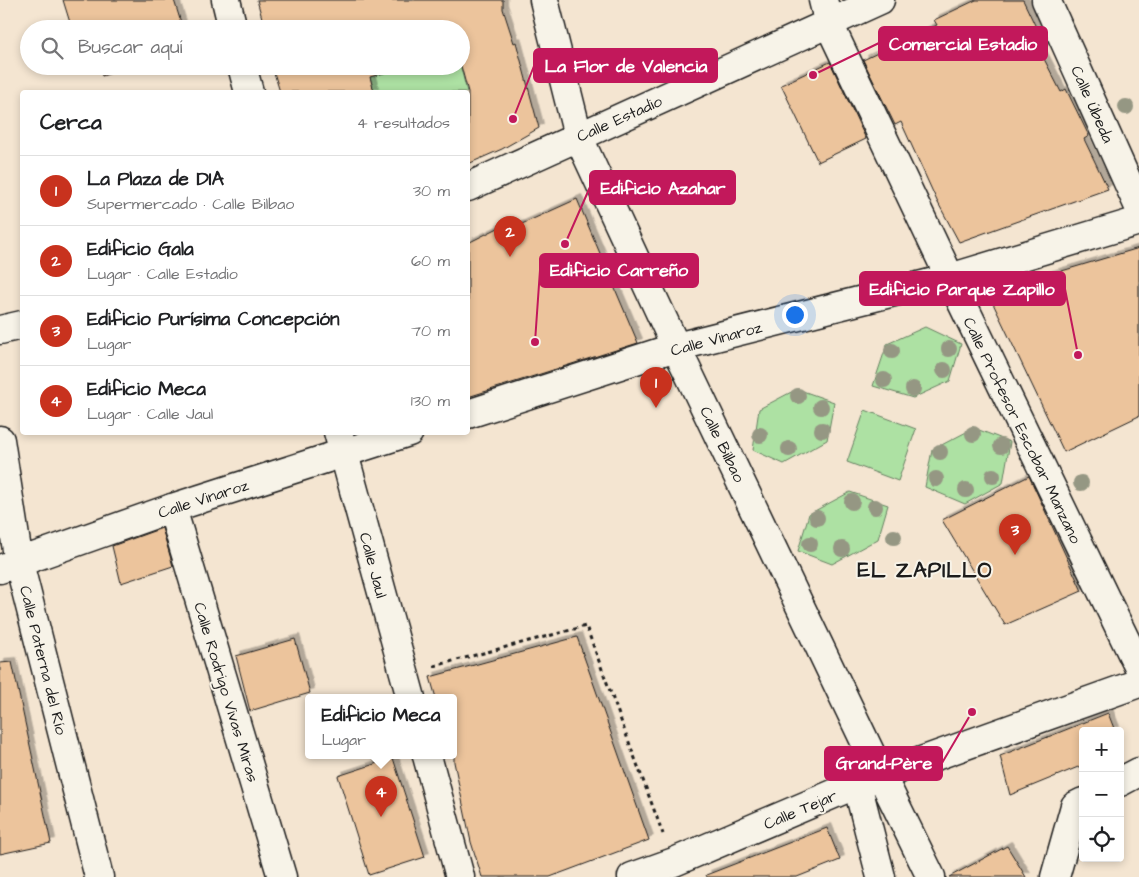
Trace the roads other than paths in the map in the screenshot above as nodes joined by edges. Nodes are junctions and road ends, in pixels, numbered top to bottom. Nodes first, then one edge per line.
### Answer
1 (226, 0) edge
2 (544, 0) edge
3 (880, 0) edge
4 (1046, 0) edge
5 (826, 12) edge
6 (231, 20) edge
7 (244, 75) edge
8 (248, 90) edge
9 (578, 136) junction
10 (470, 186) edge
11 (1139, 208) edge
12 (1139, 221) edge
13 (950, 278) junction
14 (20, 325) edge
15 (0, 330) edge
16 (676, 348) junction
17 (470, 413) edge
18 (390, 435) edge
19 (0, 440) edge
20 (340, 443) edge
21 (172, 508) junction
22 (10, 566) edge
23 (1139, 668) edge
24 (1139, 683) edge
25 (408, 686) edge
26 (428, 759) edge
27 (1139, 772) edge
28 (869, 780) junction
29 (1124, 780) edge
30 (1079, 804) edge
31 (875, 875) edge
32 (99, 877) edge
33 (282, 877) edge
34 (460, 877) edge
35 (632, 877) edge
36 (931, 877) edge
37 (1056, 877) edge

1 - 6 street
2 - 9 street, Calle Bilbao
3 - 5 street, Calle Estadio
4 - 11 street, Calle Úbeda
5 - 9 street, Calle Estadio
5 - 13 street, Calle Profesor Escobar Manzano
7 - 8 street
9 - 10 street, Calle Estadio
9 - 16 street, Calle Bilbao
12 - 13 street, Calle Vinaroz
13 - 16 street, Calle Vinaroz
13 - 23 street, Calle Profesor Escobar Manzano
14 - 15 street
16 - 17 street, Calle Vinaroz
16 - 28 street, Calle Bilbao
18 - 20 street, Calle Vinaroz
19 - 22 street, Calle Paterna del Río
20 - 21 street, Calle Vinaroz
20 - 25 street, Calle Jaul
21 - 22 street, Calle Vinaroz
21 - 33 street, Calle Rodrigo Vivas Miras
22 - 32 street, Calle Paterna del Río
24 - 28 street, Calle Tejar
26 - 34 street
27 - 29 street
28 - 31 street
28 - 35 street, Calle Tejar
28 - 36 street, Calle Bilbao
30 - 37 street

